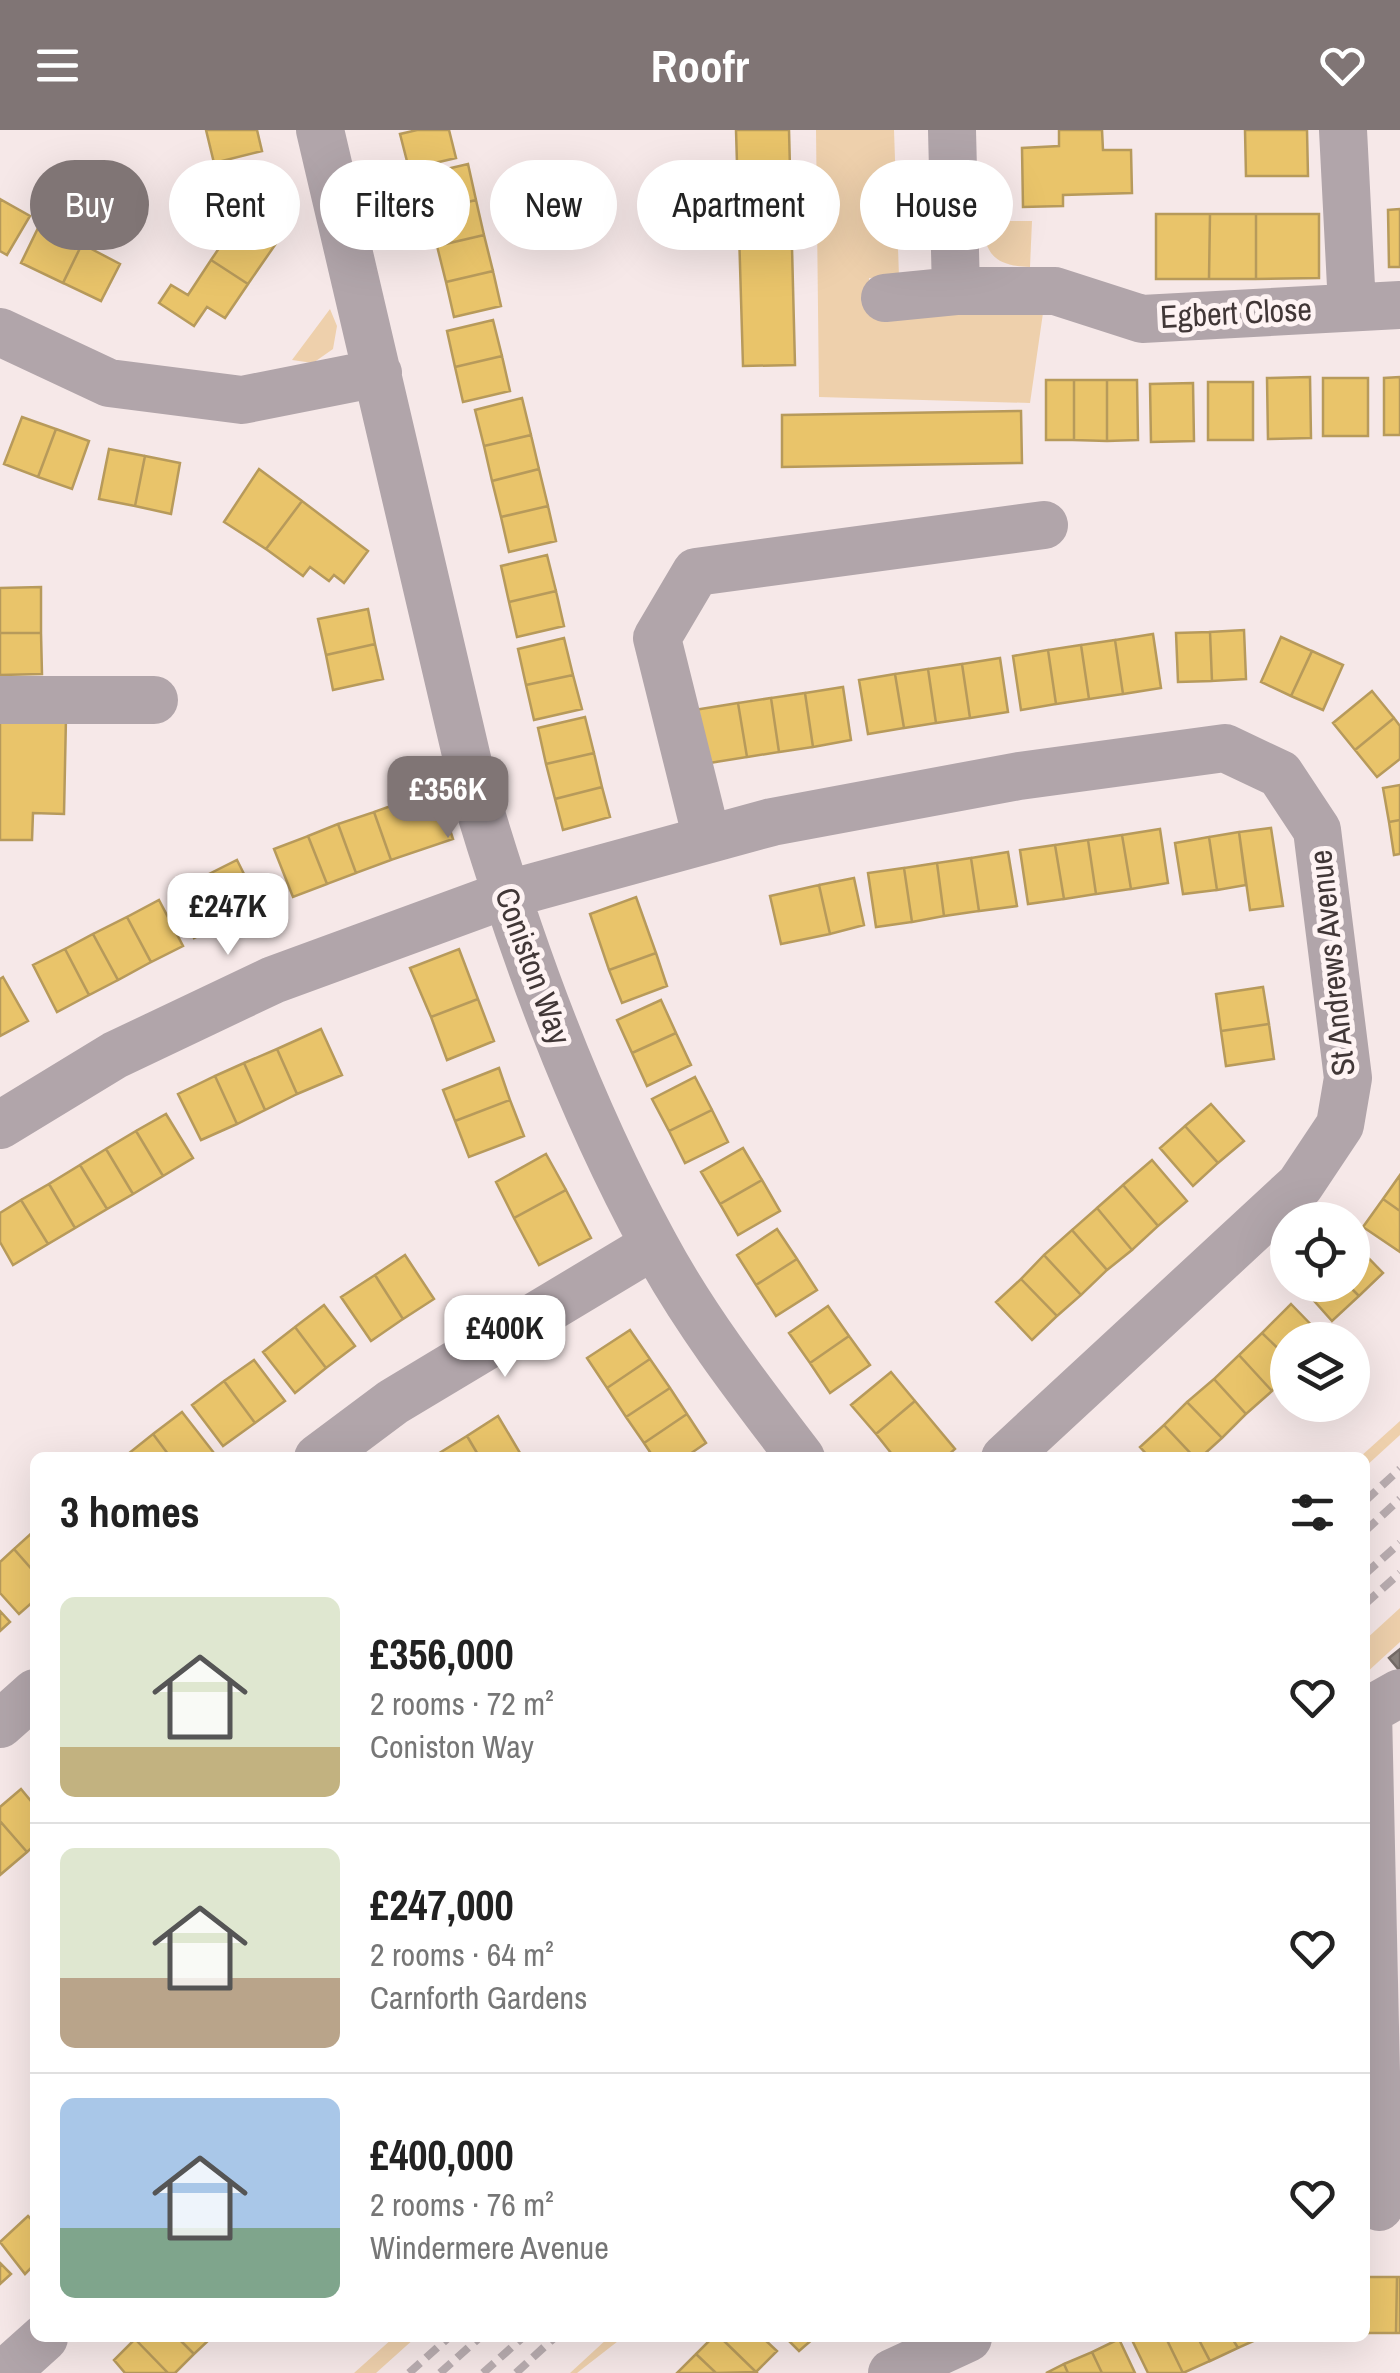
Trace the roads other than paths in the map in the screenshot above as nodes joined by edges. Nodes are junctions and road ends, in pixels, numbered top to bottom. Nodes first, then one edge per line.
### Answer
1 (320, 130) edge
2 (952, 130) edge
3 (1343, 130) edge
4 (956, 291) junction
5 (885, 298) dead end
6 (1400, 305) edge
7 (1352, 306) junction
8 (0, 332) edge
9 (378, 373) junction
10 (1044, 526) dead end
11 (0, 700) edge
12 (154, 700) dead end
13 (707, 839) junction
14 (505, 894) junction
15 (0, 1125) edge
16 (654, 1245) junction
17 (326, 1452) edge
18 (796, 1452) edge
19 (1011, 1452) edge
20 (1400, 1693) edge
21 (30, 1697) edge
22 (1370, 1710) edge
23 (0, 1724) edge
24 (1370, 1838) edge
25 (1382, 2207) edge
26 (40, 2342) edge
27 (959, 2342) edge
28 (5, 2373) edge
29 (892, 2373) edge

1 - 9 street, Coniston Way
2 - 4 street
3 - 7 street
4 - 5 street, Egbert Close
4 - 7 street, Egbert Close
6 - 7 street, Egbert Close
8 - 9 street
9 - 14 street, Coniston Way
10 - 13 street
11 - 12 street
13 - 14 street, St Andrews Avenue
13 - 19 street, St Andrews Avenue
14 - 15 street, St Andrews Avenue
14 - 16 street, Coniston Way
16 - 17 street
16 - 18 street, Coniston Way
20 - 22 street
21 - 23 street
24 - 25 street
26 - 28 street
27 - 29 street

